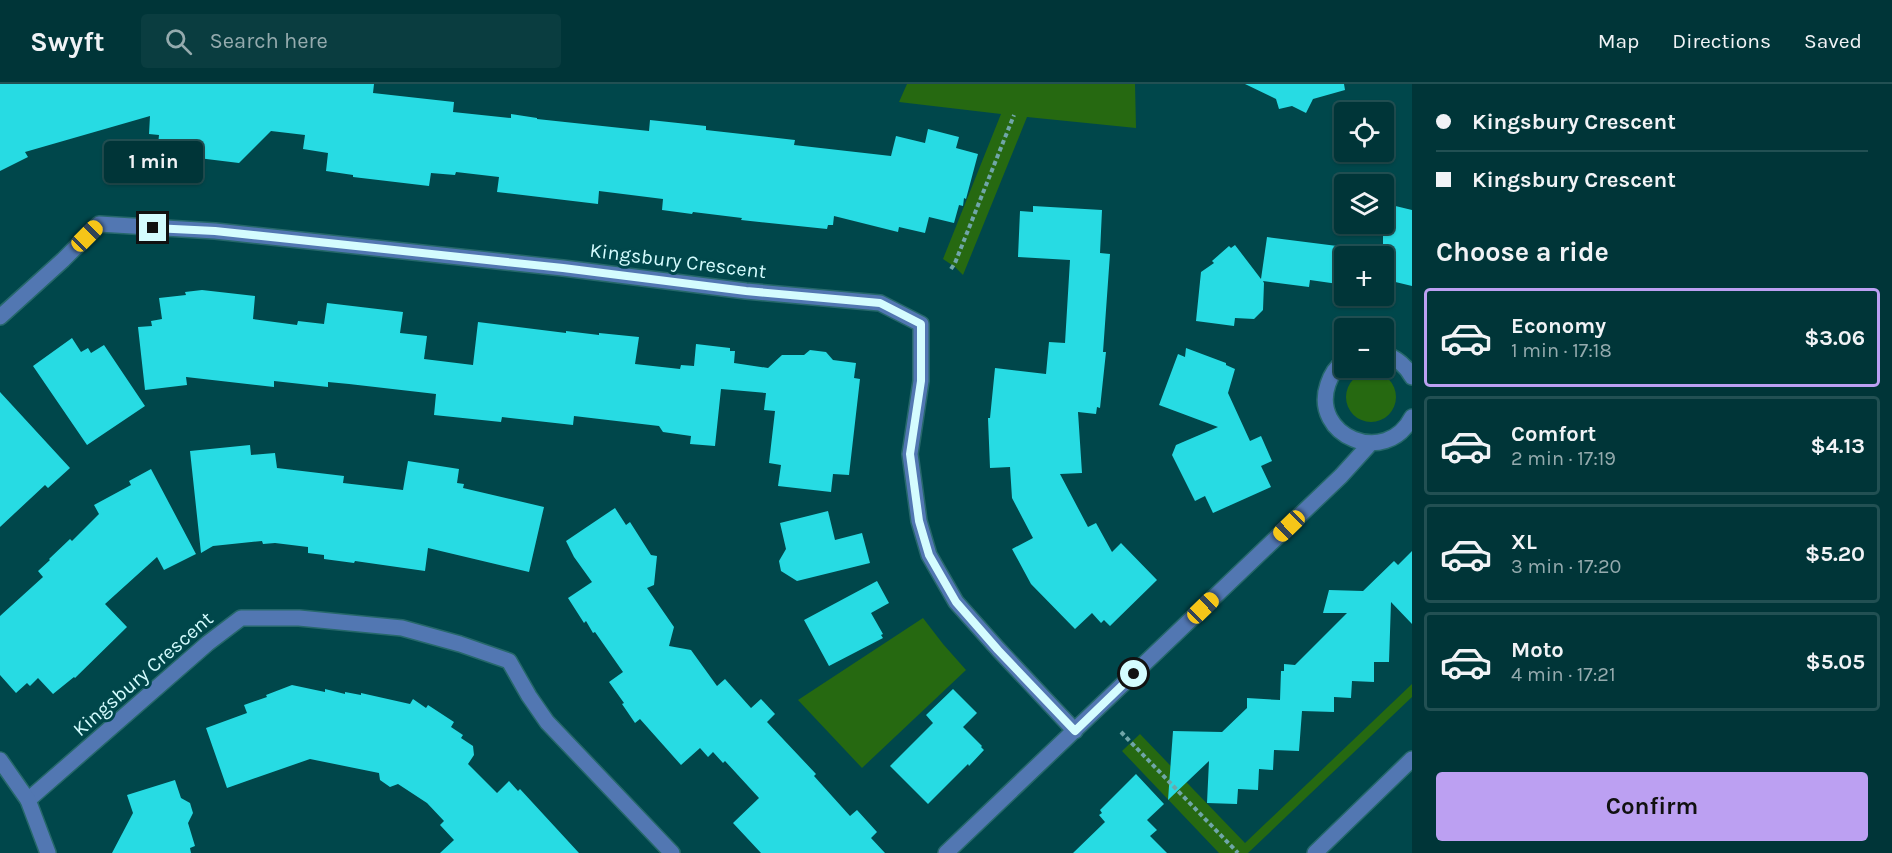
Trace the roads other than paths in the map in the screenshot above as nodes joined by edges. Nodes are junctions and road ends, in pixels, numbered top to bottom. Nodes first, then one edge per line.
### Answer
1 (0, 316) edge
2 (1394, 358) edge
3 (1334, 372) edge
4 (1412, 377) edge
5 (1412, 417) edge
6 (1370, 444) junction
7 (1075, 731) junction
8 (1412, 759) edge
9 (0, 760) edge
10 (28, 800) junction
11 (48, 853) edge
12 (672, 853) edge
13 (946, 853) edge
14 (1315, 853) edge

1 - 7 street, Kingsbury Crescent
2 - 4 street
3 - 6 street
5 - 6 street
6 - 7 street
7 - 13 street
8 - 14 street
9 - 10 street
10 - 11 street
10 - 12 street, Kingsbury Crescent

